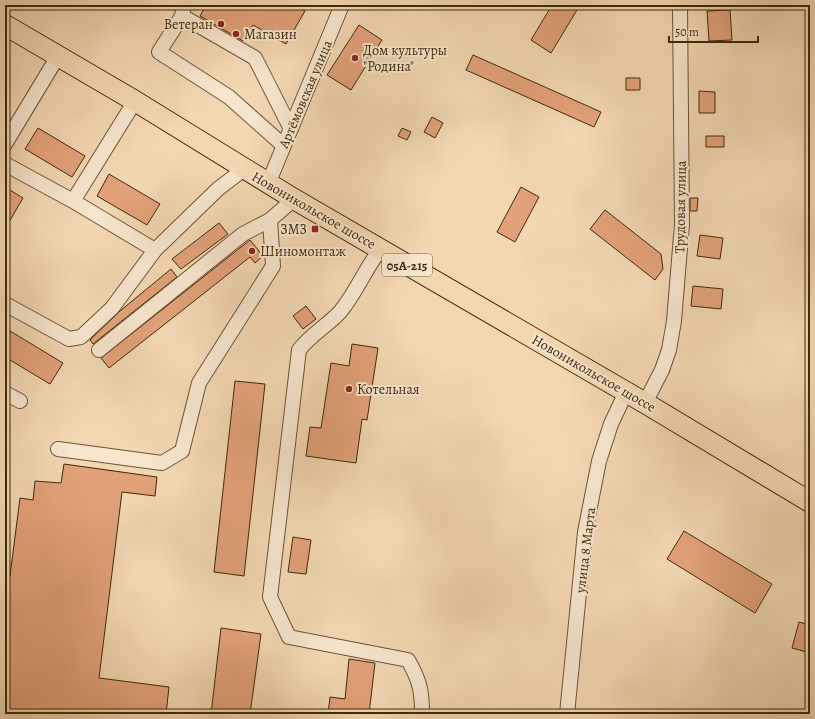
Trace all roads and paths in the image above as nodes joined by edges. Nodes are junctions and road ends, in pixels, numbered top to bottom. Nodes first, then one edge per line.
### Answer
1 (342, 5) edge
2 (680, 5) edge
3 (183, 10) edge
4 (5, 25) edge
5 (58, 56) junction
6 (135, 101) junction
7 (291, 129) junction
8 (5, 144) edge
9 (284, 146) junction
10 (5, 164) edge
11 (244, 169) junction
12 (268, 184) junction
13 (294, 199) junction
14 (72, 201) junction
15 (270, 220) junction
16 (155, 250) junction
17 (380, 250) junction
18 (5, 304) edge
19 (99, 350) dead end
20 (626, 392) junction
21 (5, 393) edge
22 (20, 401) dead end
23 (645, 403) junction
24 (58, 449) dead end
25 (810, 502) edge
26 (422, 714) edge
27 (568, 714) edge

1 - 7 street, Артёмовская улица
2 - 23 street, Трудовая улица
3 - 7 street
3 - 9 street
4 - 5 highway, Новоникольское шоссе / 05А-215
5 - 6 highway, Новоникольское шоссе / 05А-215
5 - 8 street
6 - 11 highway, Новоникольское шоссе / 05А-215
6 - 14 street
7 - 9 street, Артёмовская улица
9 - 12 street, Артёмовская улица
10 - 14 street
11 - 12 highway, Новоникольское шоссе / 05А-215
11 - 16 street
12 - 13 highway, Новоникольское шоссе / 05А-215
13 - 15 street
13 - 17 highway, Новоникольское шоссе / 05А-215
14 - 16 street
15 - 19 street
15 - 24 street
16 - 18 street
17 - 20 highway, Новоникольское шоссе / 05А-215
17 - 26 street
20 - 23 highway, Новоникольское шоссе / 05А-215
20 - 27 street, улица 8 Марта
21 - 22 street
23 - 25 highway, Новоникольское шоссе / 05А-215

